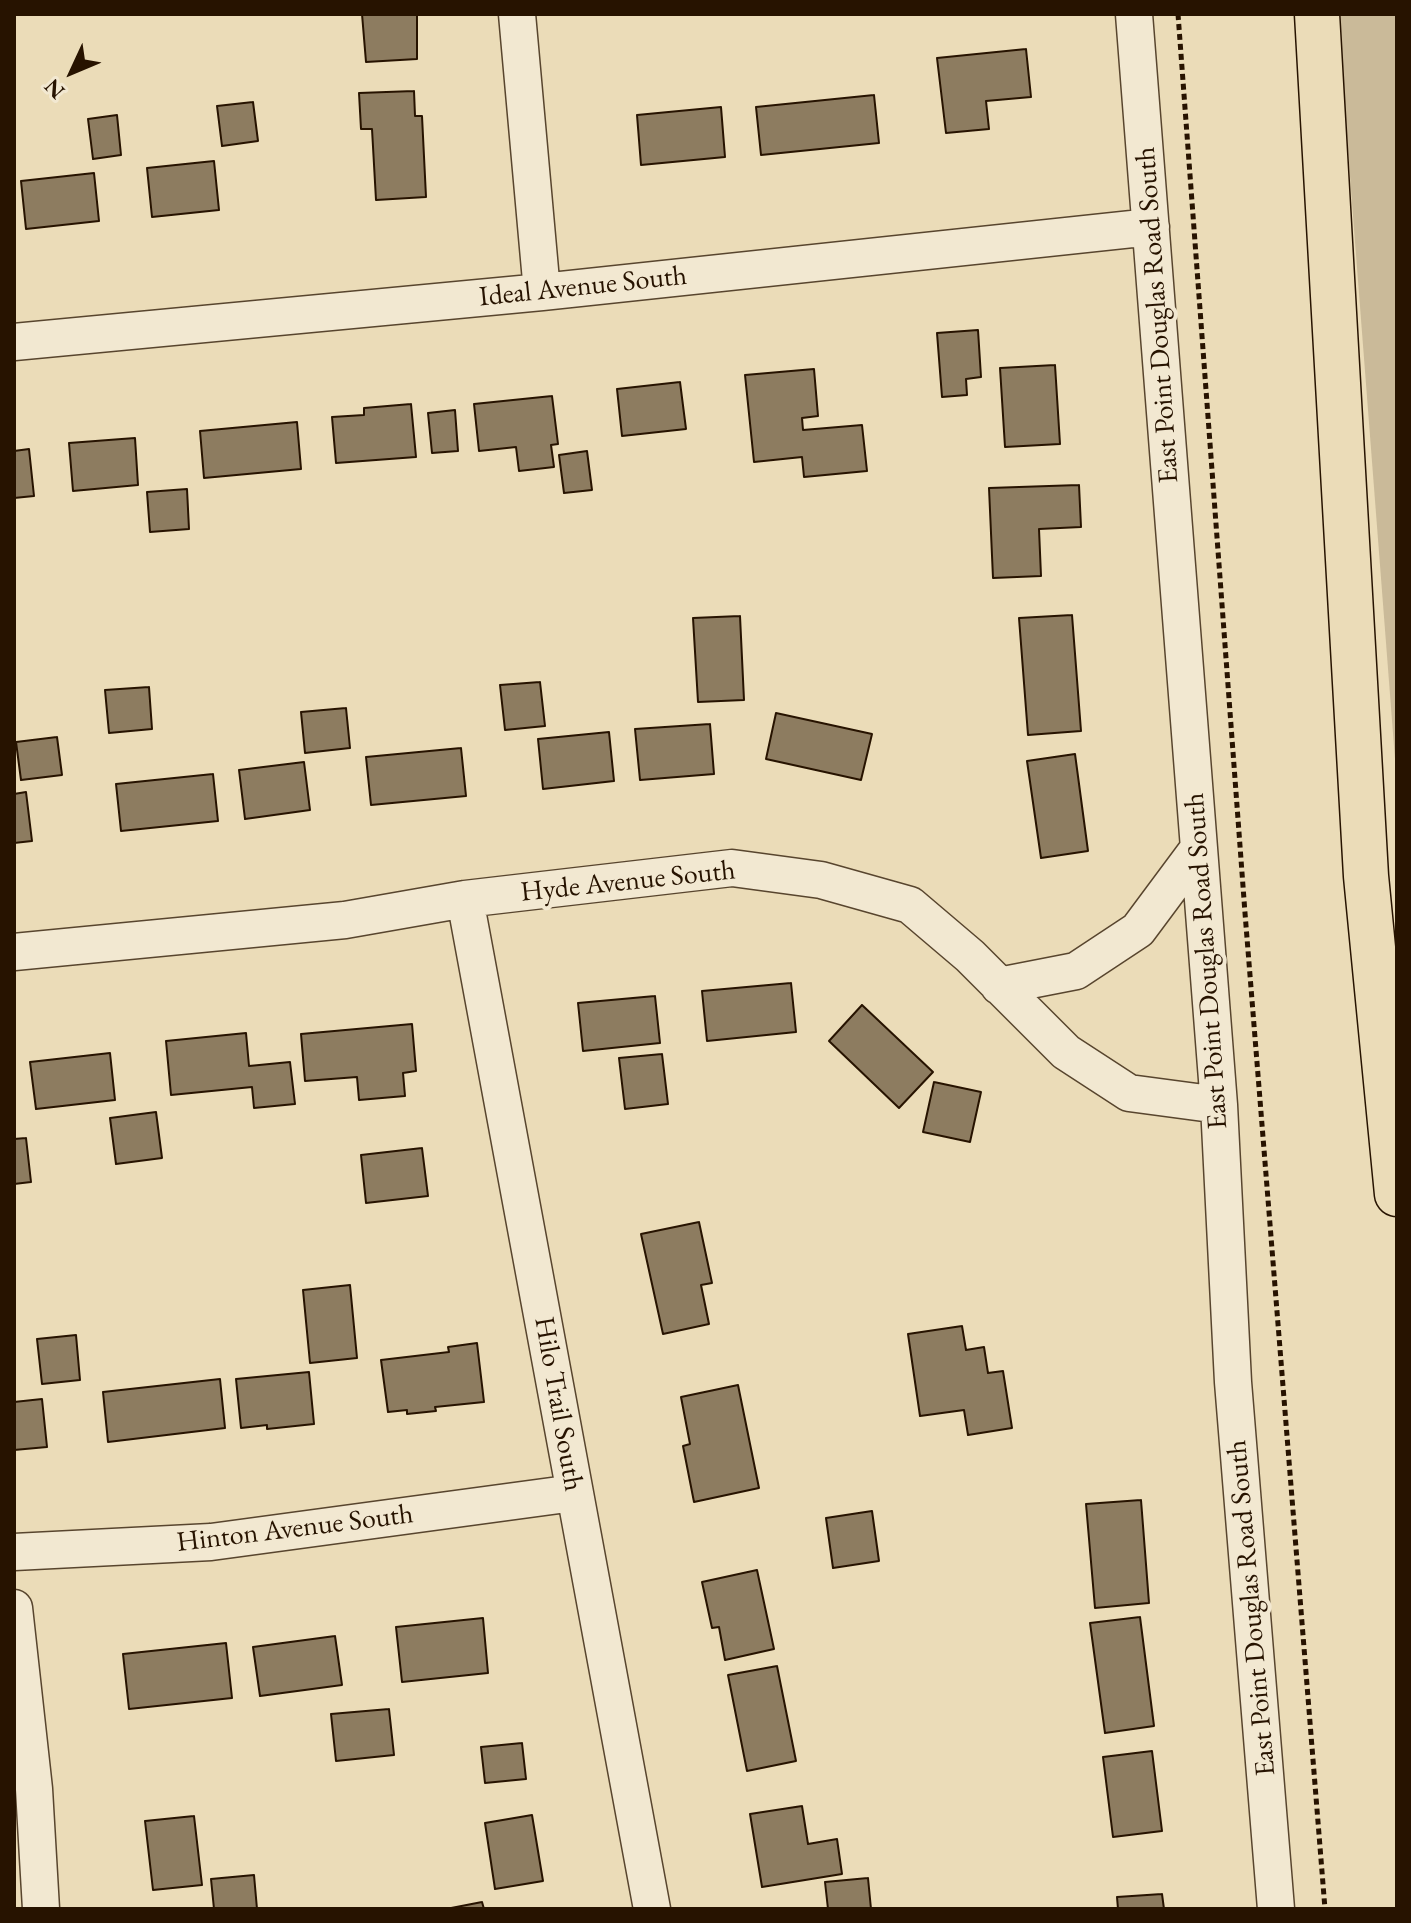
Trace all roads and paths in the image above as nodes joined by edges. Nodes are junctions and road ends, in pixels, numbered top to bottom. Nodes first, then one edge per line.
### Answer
1 (517, 14) edge
2 (1134, 14) edge
3 (1178, 14) edge
4 (1317, 14) edge
5 (1151, 227) junction
6 (542, 292) junction
7 (14, 342) edge
8 (1199, 848) junction
9 (465, 899) junction
10 (14, 952) edge
11 (999, 986) junction
12 (1219, 1105) junction
13 (1397, 1194) edge
14 (574, 1493) junction
15 (14, 1552) edge
16 (14, 1608) edge
17 (41, 1909) edge
18 (652, 1909) edge
19 (1276, 1909) edge
20 (1325, 1909) edge

1 - 6 street
2 - 5 street, East Point Douglas Road South
3 - 20 path
4 - 13 highway
5 - 6 street, Ideal Avenue South
5 - 8 street, East Point Douglas Road South
6 - 7 street, Ideal Avenue South
8 - 11 street
8 - 12 street, East Point Douglas Road South
9 - 10 street, Hyde Avenue South
9 - 11 street, Hyde Avenue South
9 - 14 street, Hilo Trail South
11 - 12 street, Hyde Avenue South
12 - 19 street, East Point Douglas Road South
14 - 15 street, Hinton Avenue South
14 - 18 street, Hilo Trail South
16 - 17 street

